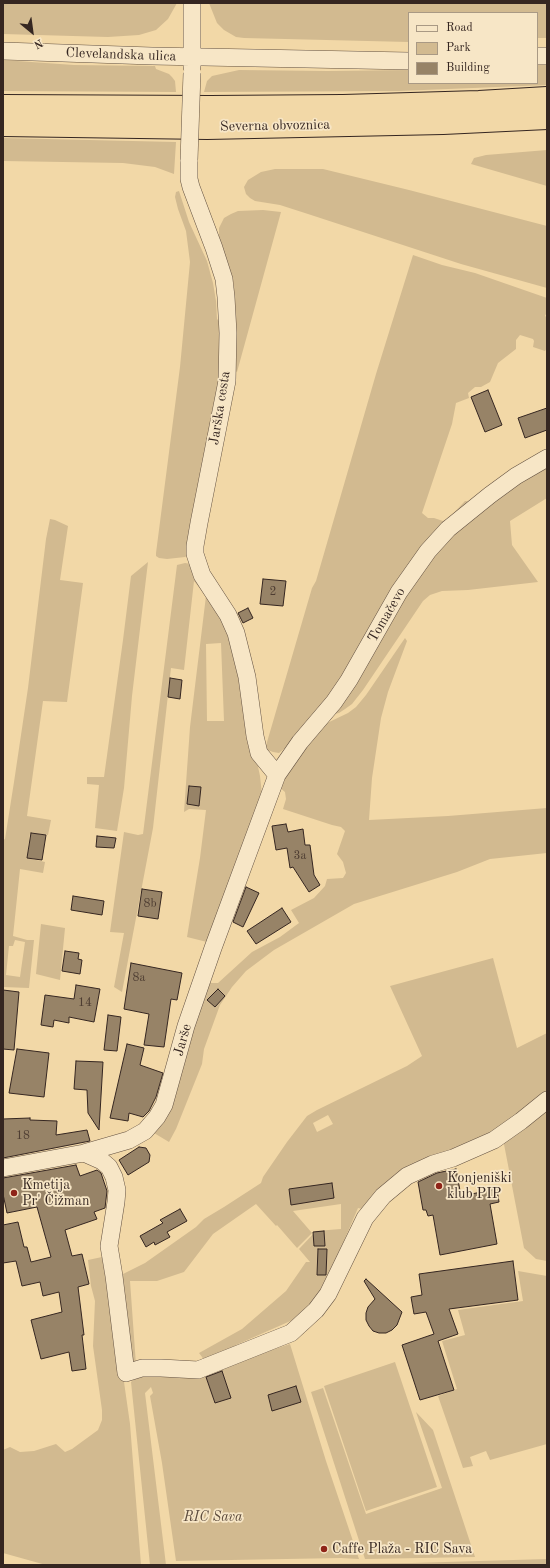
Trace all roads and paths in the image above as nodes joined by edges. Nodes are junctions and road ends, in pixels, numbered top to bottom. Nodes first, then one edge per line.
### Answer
1 (192, 3) edge
2 (3, 50) edge
3 (408, 61) edge
4 (192, 65) junction
5 (547, 98) edge
6 (3, 106) edge
7 (547, 118) edge
8 (3, 125) edge
9 (547, 458) edge
10 (277, 775) junction
11 (265, 807) joint
12 (547, 1100) edge
13 (84, 1153) junction
14 (3, 1168) edge

1 - 4 street, Jarška cesta
2 - 4 street, Clevelandska ulica
3 - 4 street, Clevelandska ulica
4 - 10 street, Jarška cesta, bridge
5 - 6 highway, Severna obvoznica
7 - 8 highway, Severna obvoznica
9 - 10 street, Tomačevo
10 - 11 street, Tomačevo
11 - 13 street, Jarše
12 - 13 street
13 - 14 street, Jarše

